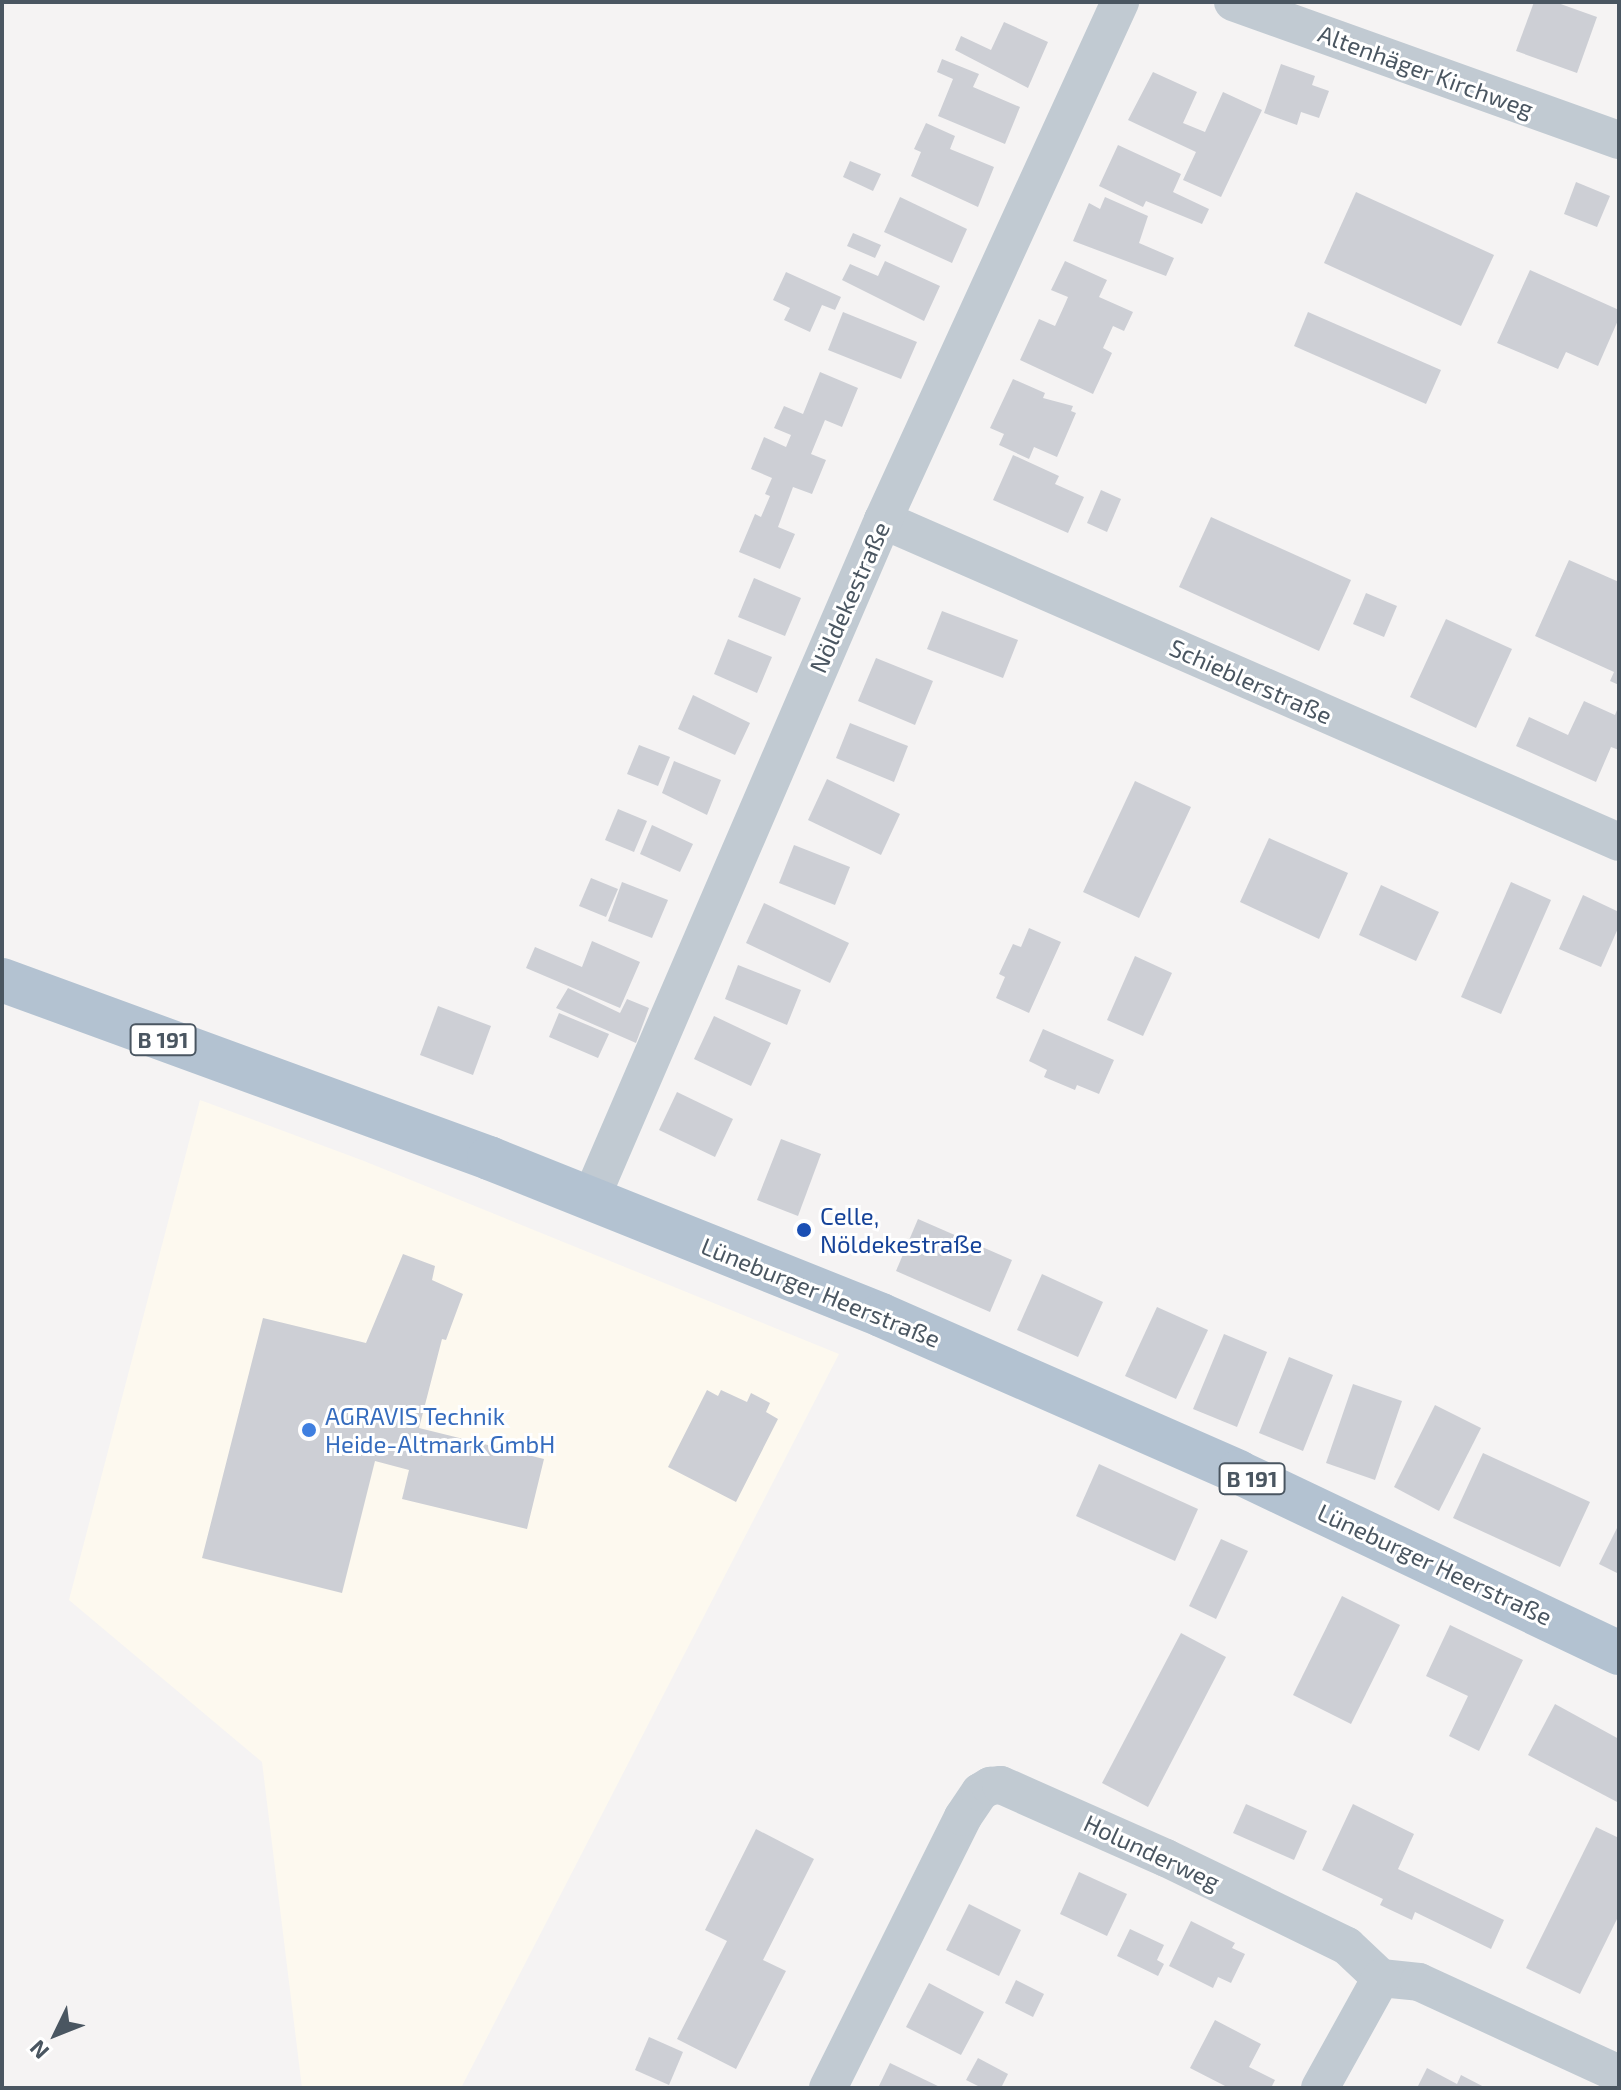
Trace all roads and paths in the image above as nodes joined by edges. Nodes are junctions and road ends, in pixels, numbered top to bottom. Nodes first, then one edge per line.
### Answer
1 (1120, 2) edge
2 (1233, 2) edge
3 (1619, 140) edge
4 (883, 520) junction
5 (1619, 842) edge
6 (2, 980) edge
7 (591, 1198) junction
8 (1619, 1653) edge
9 (1381, 1978) junction
10 (1619, 2074) edge
11 (828, 2088) edge
12 (1320, 2088) edge

1 - 4 street, Nöldekestraße
2 - 3 street, Altenhäger Kirchweg
4 - 5 street, Schieblerstraße
4 - 7 street, Nöldekestraße
6 - 7 main road, Lüneburger Heerstraße / B 191
7 - 8 main road, Lüneburger Heerstraße / B 191
9 - 10 street
9 - 11 street, Holunderweg
9 - 12 street

